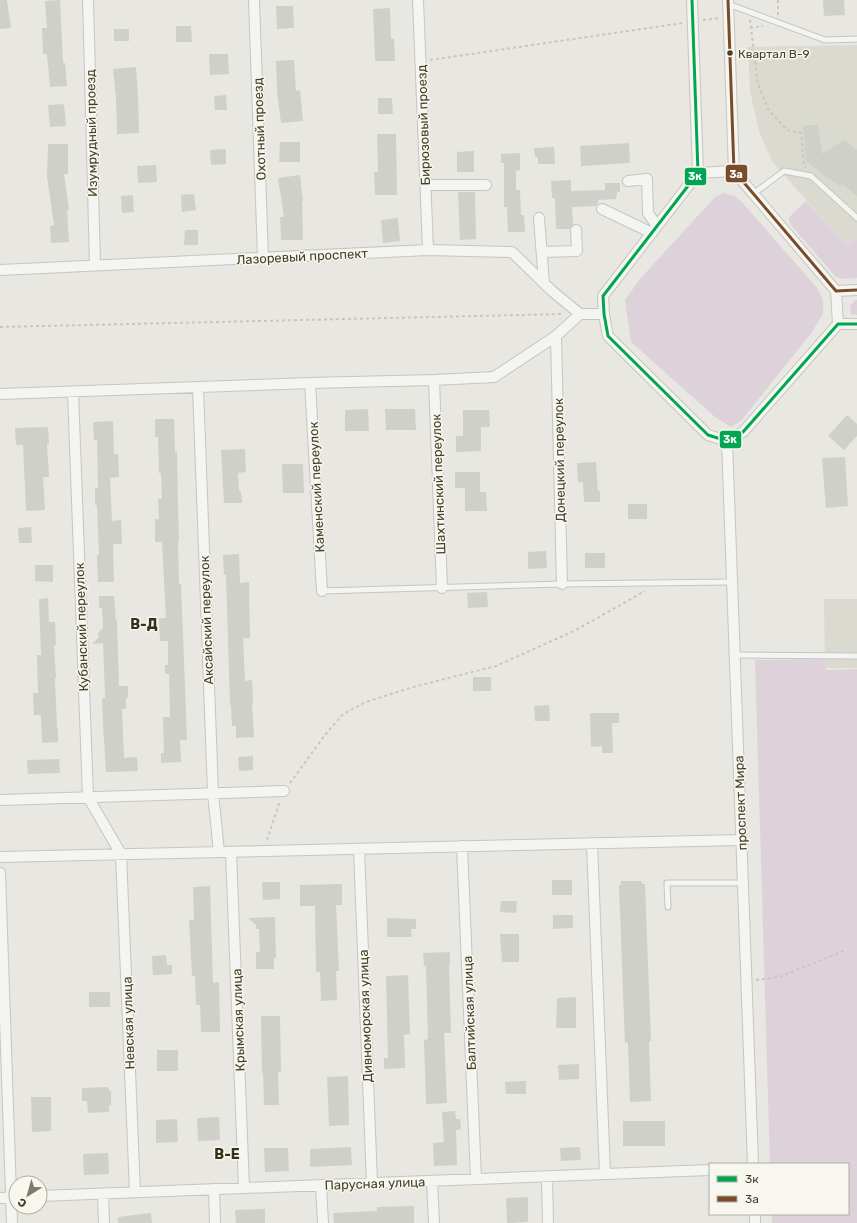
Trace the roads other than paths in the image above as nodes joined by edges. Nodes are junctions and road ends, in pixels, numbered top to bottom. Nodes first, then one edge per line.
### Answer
1 (88, 0) edge
2 (254, 0) edge
3 (418, 0) edge
4 (692, 0) edge
5 (729, 1) edge
6 (857, 39) edge
7 (734, 170) junction
8 (698, 173) junction
9 (628, 181) dead end
10 (426, 185) junction
11 (486, 185) dead end
12 (753, 194) junction
13 (602, 209) dead end
14 (539, 218) dead end
15 (857, 218) edge
16 (576, 230) dead end
17 (654, 230) junction
18 (428, 250) junction
19 (542, 252) junction
20 (263, 258) junction
21 (95, 265) junction
22 (0, 270) edge
23 (544, 283) junction
24 (857, 290) edge
25 (836, 291) junction
26 (580, 314) junction
27 (604, 314) junction
28 (838, 324) junction
29 (857, 324) edge
30 (556, 336) junction
31 (434, 380) junction
32 (310, 383) junction
33 (198, 387) junction
34 (73, 392) junction
35 (0, 394) edge
36 (727, 441) junction
37 (732, 582) junction
38 (562, 584) junction
39 (442, 588) junction
40 (322, 591) joint
41 (735, 655) junction
42 (857, 656) edge
43 (284, 791) road end
44 (213, 793) junction
45 (88, 797) junction
46 (0, 800) edge
47 (741, 840) junction
48 (592, 843) junction
49 (462, 846) junction
50 (359, 849) junction
51 (219, 852) junction
52 (231, 852) junction
53 (121, 854) junction
54 (0, 857) edge
55 (0, 873) edge
56 (743, 882) junction
57 (668, 907) dead end
58 (753, 1163) edge
59 (709, 1170) edge
60 (605, 1174) junction
61 (12, 1175) edge
62 (547, 1176) junction
63 (476, 1179) junction
64 (432, 1181) junction
65 (372, 1183) junction
66 (322, 1185) junction
67 (244, 1188) junction
68 (214, 1189) junction
69 (135, 1192) junction
70 (104, 1194) junction
71 (48, 1196) edge
72 (104, 1223) edge
73 (215, 1223) edge
74 (323, 1223) edge
75 (434, 1223) edge
76 (548, 1223) edge

1 - 21 street, Изумрудный проезд
2 - 20 street, Охотный проезд
3 - 10 street, Бирюзовый проезд
4 - 8 street
5 - 6 lane
5 - 7 street
7 - 8 street
7 - 12 street
8 - 17 street
9 - 17 street
10 - 11 street
10 - 18 street, Бирюзовый проезд
12 - 15 lane
12 - 25 street
13 - 17 street
14 - 19 street
16 - 19 street
17 - 27 street
18 - 20 street, Лазоревый проспект
18 - 23 street, Лазоревый проспект
19 - 23 street
20 - 21 street, Лазоревый проспект
21 - 22 street, Лазоревый проспект
23 - 26 street, Лазоревый проспект
24 - 25 street
25 - 28 street
26 - 27 street
26 - 30 street
27 - 36 street
28 - 29 street
28 - 36 street
30 - 31 street
30 - 38 street, Донецкий переулок
31 - 32 street
31 - 39 street, Шахтинский переулок
32 - 33 street
32 - 40 street, Каменский переулок
33 - 34 street
33 - 44 street, Аксайский переулок
34 - 35 street
34 - 45 street, Кубанский переулок
36 - 37 street, проспект Мира
37 - 38 lane
37 - 41 street, проспект Мира
38 - 39 lane
39 - 40 lane
41 - 42 lane
41 - 47 street, проспект Мира
43 - 44 street
44 - 45 street
44 - 51 street, Аксайский переулок
45 - 46 street
45 - 53 street, Кубанский переулок
47 - 48 street
47 - 56 street, проспект Мира
48 - 49 street
48 - 60 street
49 - 50 street
49 - 63 street, Балтийская улица
50 - 52 street
50 - 65 street, Дивноморская улица
51 - 52 street
51 - 53 street
52 - 67 street, Крымская улица
53 - 54 street
53 - 69 street, Невская улица
55 - 61 street
56 - 57 lane
56 - 58 street, проспект Мира
59 - 60 street, Парусная улица
60 - 62 street, Парусная улица
62 - 63 street, Парусная улица
62 - 76 street
63 - 64 street, Парусная улица
64 - 65 street, Парусная улица
64 - 75 street
65 - 66 street, Парусная улица
66 - 67 street, Парусная улица
66 - 74 street
67 - 68 street, Парусная улица
68 - 69 street, Парусная улица
68 - 73 street
69 - 70 street, Парусная улица
70 - 71 street, Парусная улица
70 - 72 street

